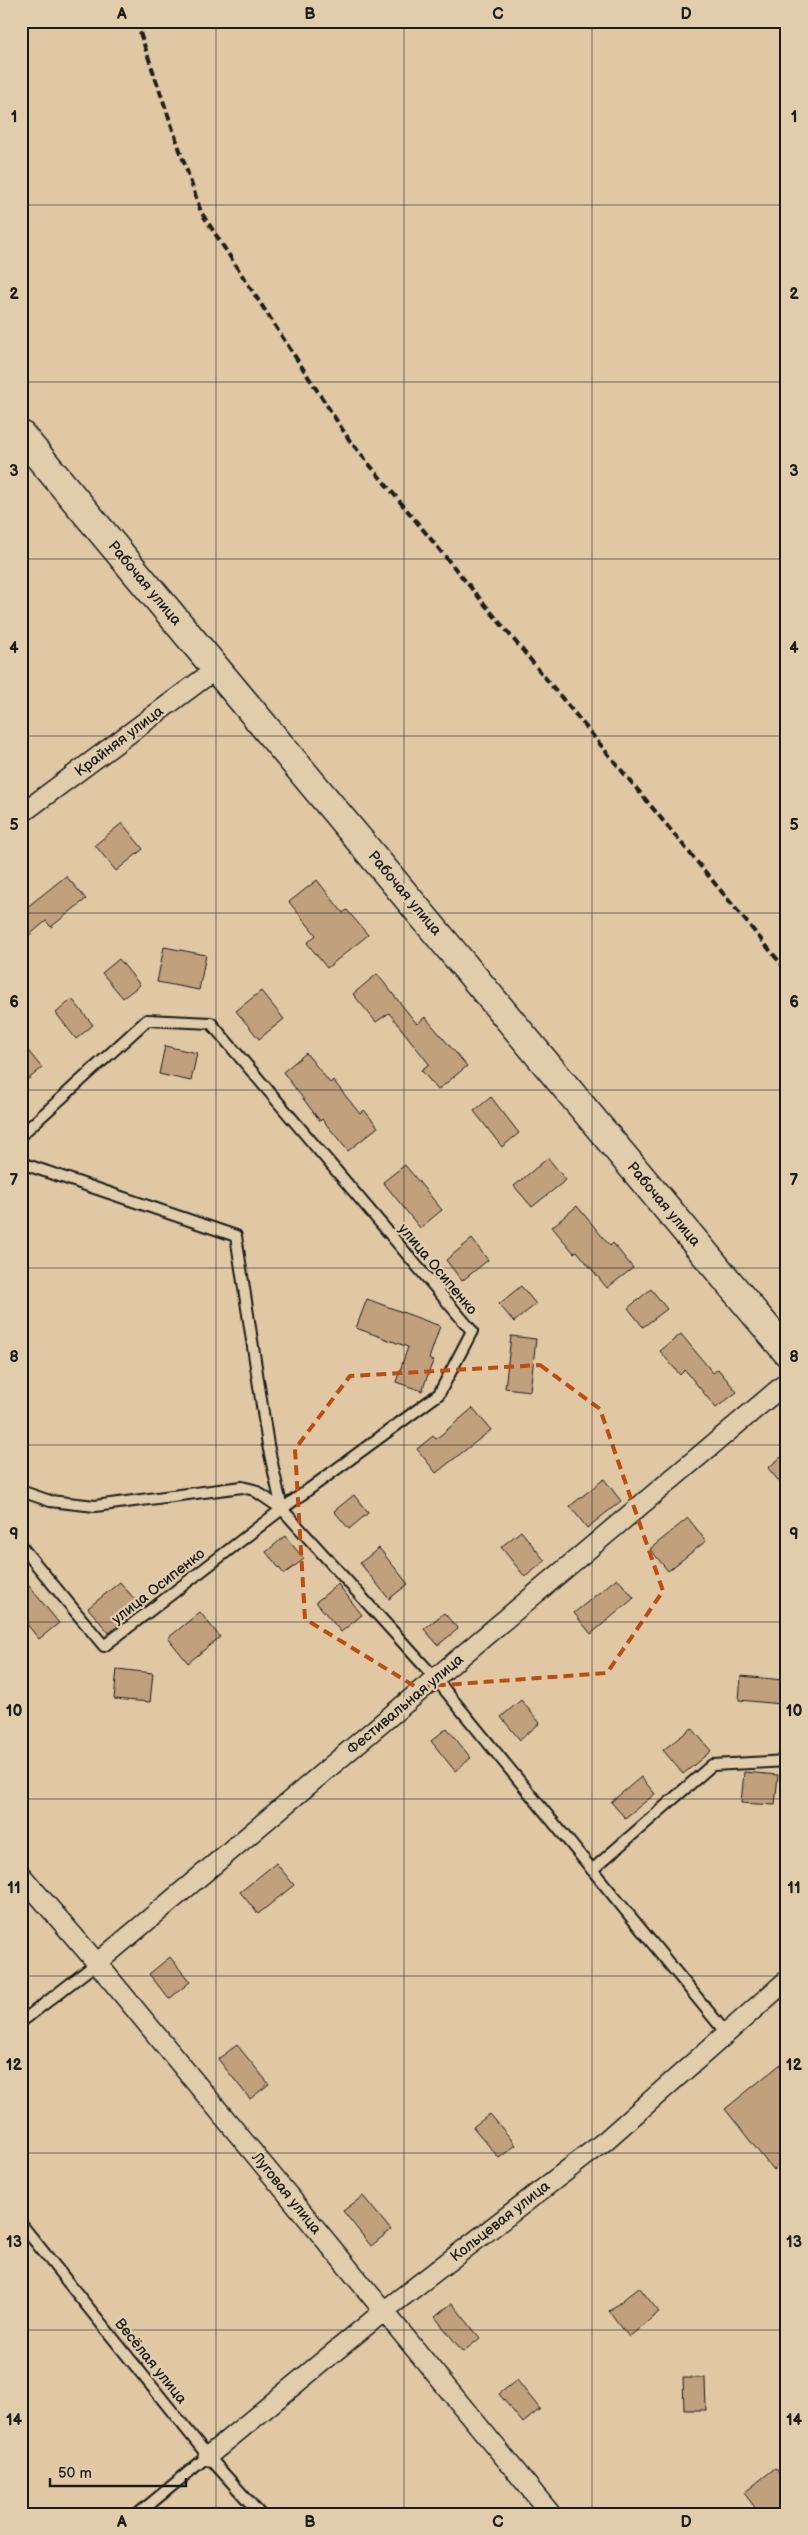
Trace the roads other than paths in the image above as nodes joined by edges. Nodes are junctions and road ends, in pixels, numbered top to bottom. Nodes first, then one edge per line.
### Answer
1 (21, 435) edge
2 (216, 669) junction
3 (21, 814) edge
4 (21, 1135) edge
5 (21, 1163) edge
6 (21, 1210) edge
7 (21, 1217) edge
8 (787, 1352) edge
9 (787, 1382) edge
10 (21, 1491) edge
11 (282, 1509) junction
12 (21, 1546) edge
13 (436, 1678) junction
14 (787, 1761) edge
15 (592, 1870) junction
16 (21, 1874) edge
17 (98, 1963) junction
18 (787, 1980) edge
19 (21, 2022) edge
20 (726, 2033) junction
21 (21, 2224) edge
22 (384, 2311) junction
23 (208, 2456) junction
24 (138, 2514) edge
25 (260, 2514) edge
26 (551, 2514) edge

1 - 2 main road, Рабочая улица
2 - 3 street, Крайняя улица
2 - 8 main road, Рабочая улица
4 - 11 lane, улица Осипенко
5 - 11 lane
6 - 7 lane
9 - 13 street, Фестивальная улица
10 - 11 lane
11 - 12 lane, улица Осипенко
11 - 13 lane
13 - 15 lane
13 - 17 street, Фестивальная улица
14 - 15 lane
15 - 20 lane
16 - 17 street, Луговая улица
17 - 19 lane, Фестивальная улица
17 - 22 street, Луговая улица
18 - 20 street, Кольцевая улица
20 - 22 street, Кольцевая улица
21 - 23 lane, Весёлая улица
22 - 23 street, Кольцевая улица
22 - 26 street, Луговая улица
23 - 24 lane
23 - 25 lane, Весёлая улица

